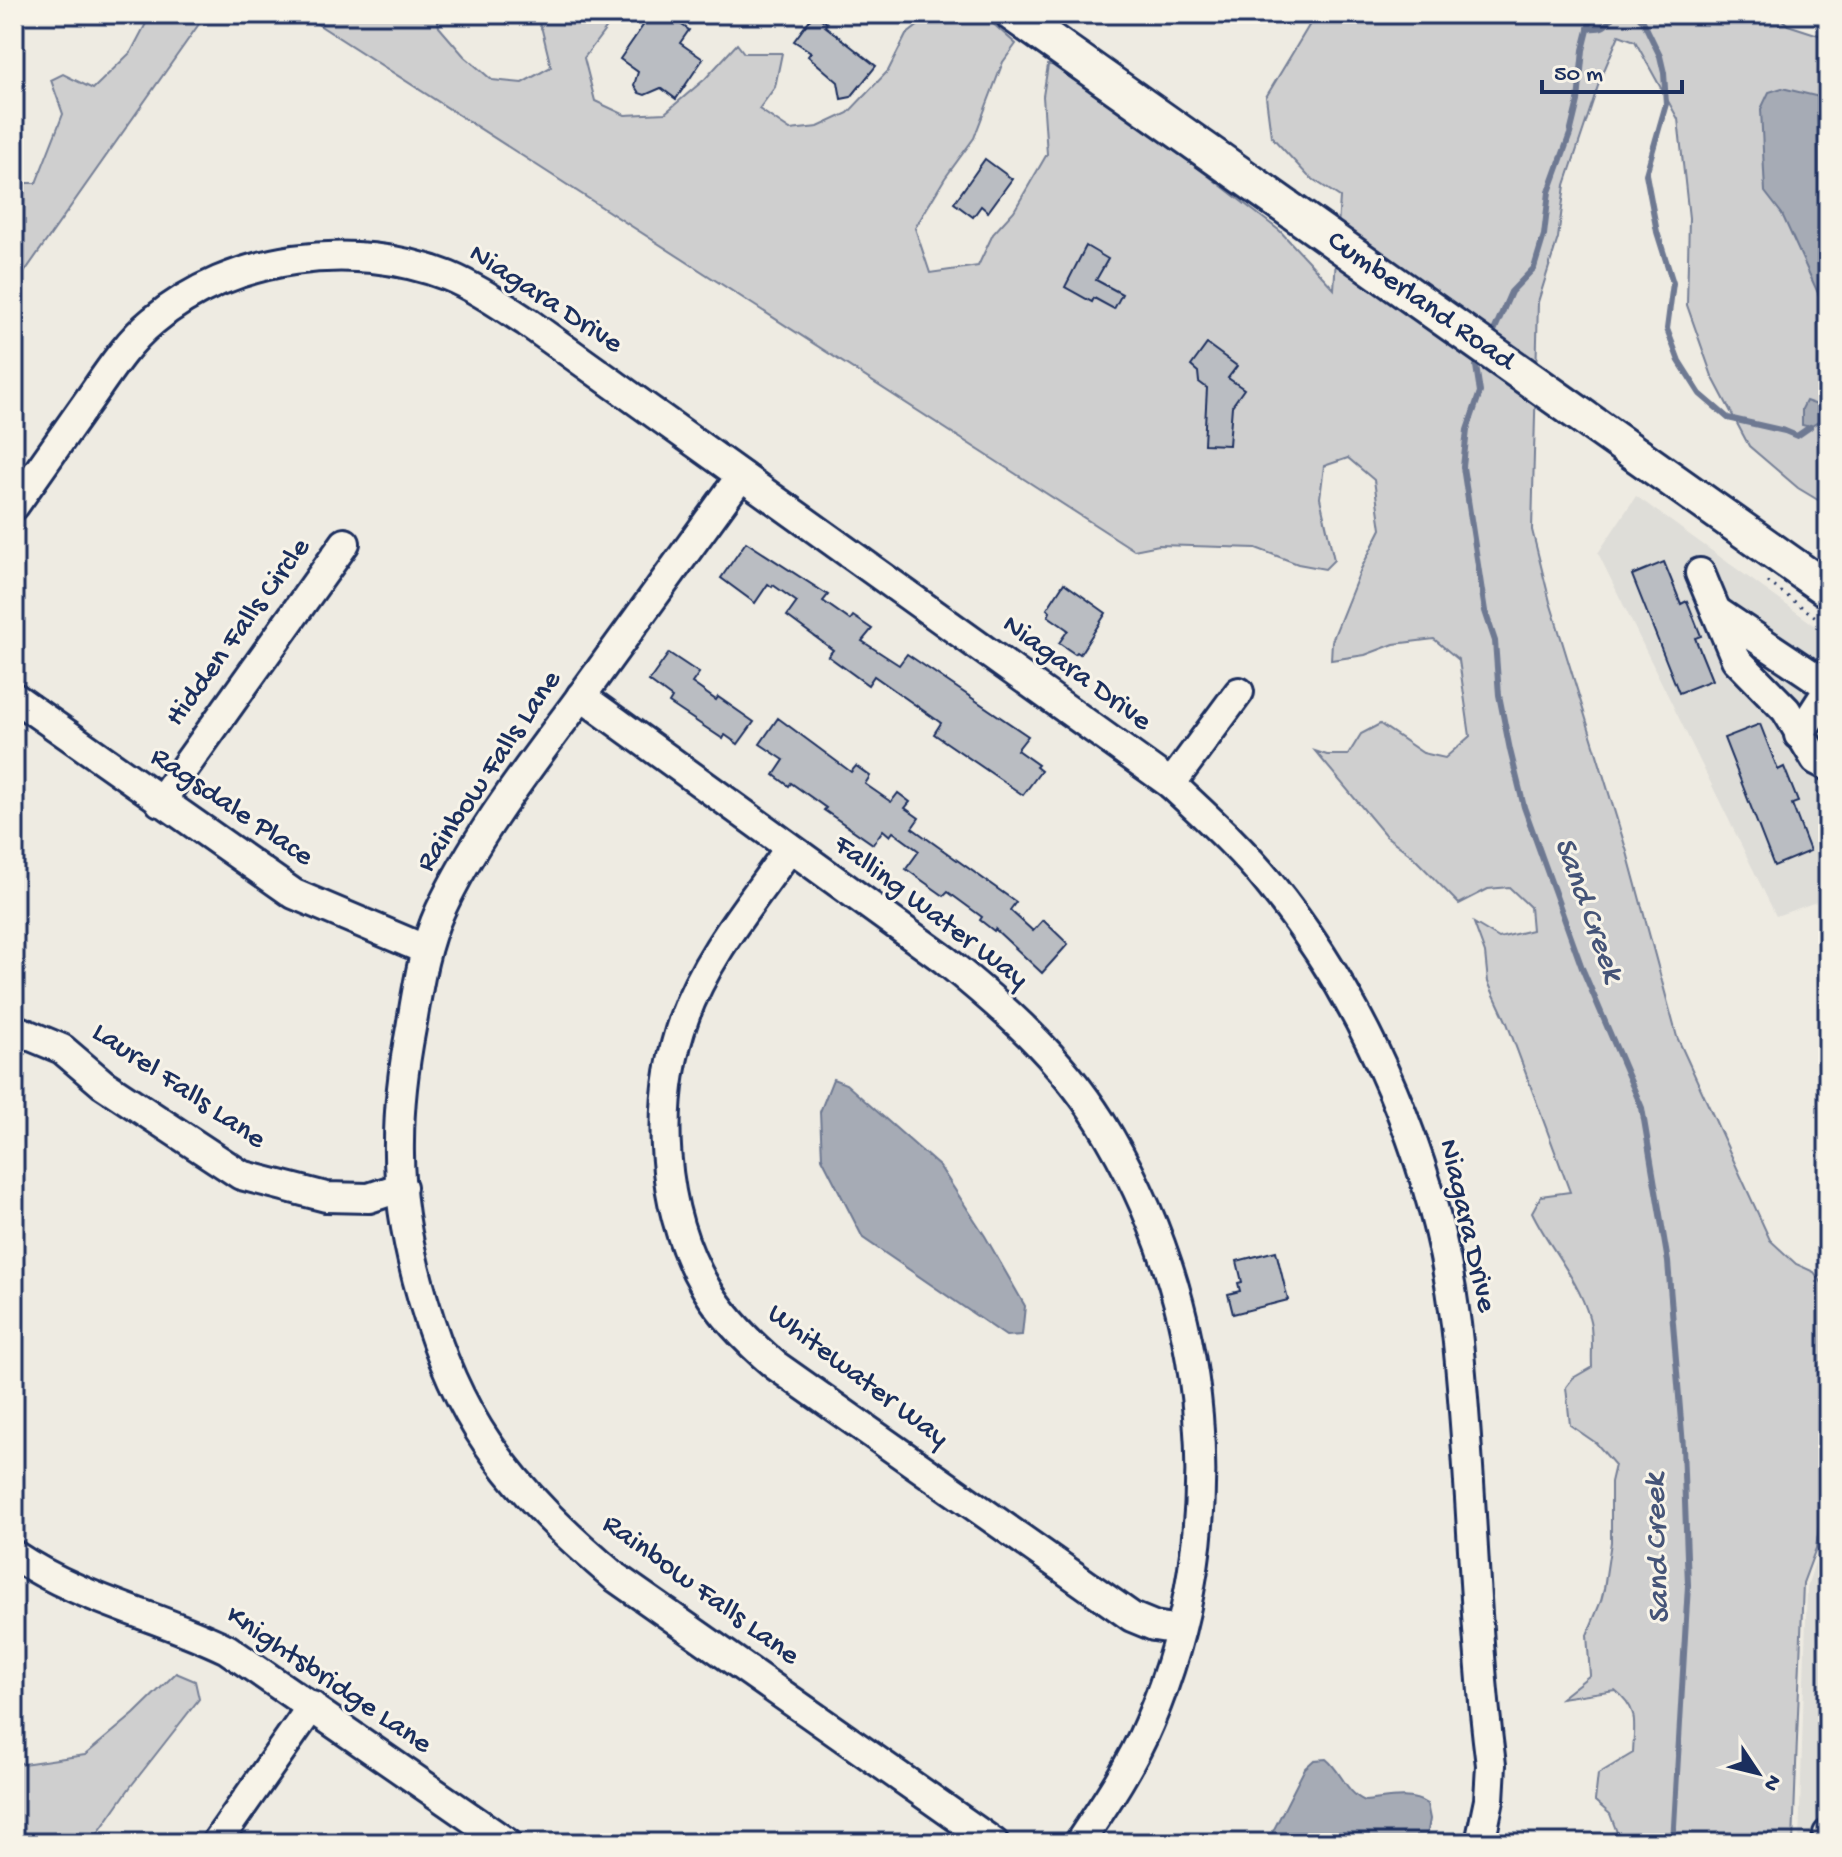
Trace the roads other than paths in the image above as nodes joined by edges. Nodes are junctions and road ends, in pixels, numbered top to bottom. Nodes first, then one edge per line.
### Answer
1 (1013, 14) edge
2 (741, 476) junction
3 (14, 506) edge
4 (345, 543) dead end
5 (1700, 573) dead end
6 (1825, 580) edge
7 (1716, 611) junction
8 (1828, 688) edge
9 (1239, 692) dead end
10 (581, 696) junction
11 (14, 697) edge
12 (1799, 735) junction
13 (1828, 766) edge
14 (1171, 784) junction
15 (160, 802) junction
16 (789, 849) junction
17 (424, 949) junction
18 (14, 1029) edge
19 (402, 1187) junction
20 (14, 1555) edge
21 (1180, 1630) junction
22 (312, 1706) junction
23 (1828, 1834) edge
24 (216, 1843) edge
25 (507, 1843) edge
26 (994, 1843) edge
27 (1079, 1843) edge
28 (1480, 1843) edge
29 (1827, 1843) edge

1 - 6 main road, Cumberland Road
2 - 3 street, Niagara Drive
2 - 10 street, Rainbow Falls Lane
2 - 14 street, Niagara Drive
4 - 15 street, Hidden Falls Circle
5 - 7 street
7 - 8 street
7 - 12 street
8 - 12 street
9 - 14 street
10 - 16 street, Falling Water Way
10 - 17 street, Rainbow Falls Lane
11 - 15 street, Ragsdale Place
12 - 13 street
14 - 28 street, Niagara Drive
15 - 17 street, Ragsdale Place
16 - 21 street, Falling Water Way
16 - 21 street, Whitewater Way
17 - 19 street, Rainbow Falls Lane
18 - 19 street, Laurel Falls Lane
19 - 26 street, Rainbow Falls Lane
20 - 22 street, Knightsbridge Lane
21 - 27 street, Falling Water Way
22 - 24 street
22 - 25 street, Knightsbridge Lane
23 - 29 street

